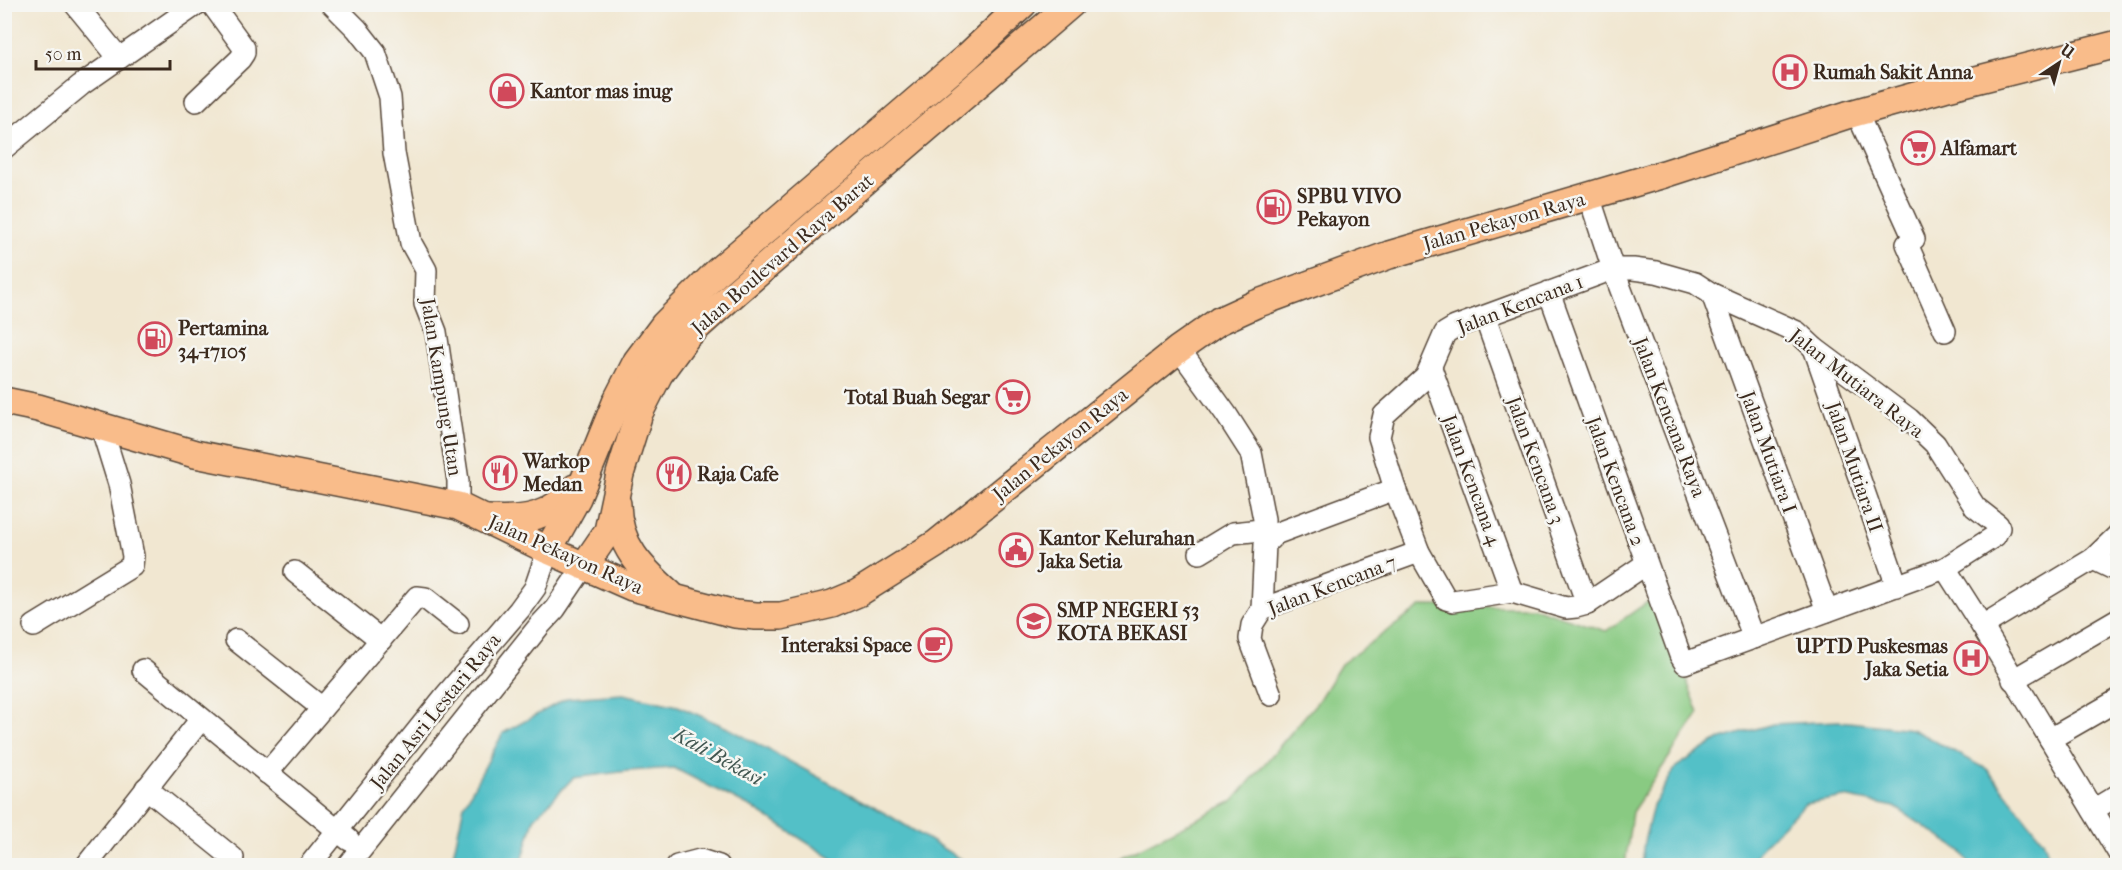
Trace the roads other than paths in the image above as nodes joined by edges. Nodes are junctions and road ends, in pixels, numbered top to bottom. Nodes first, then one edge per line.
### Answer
1 (75, 4) edge
2 (197, 4) edge
3 (212, 4) edge
4 (332, 4) edge
5 (1023, 4) edge
6 (1071, 4) edge
7 (2118, 44) edge
8 (119, 58) junction
9 (196, 101) dead end
10 (1857, 112) junction
11 (4, 147) edge
12 (1589, 196) junction
13 (1613, 269) junction
14 (718, 270) junction
15 (736, 292) junction
16 (1549, 292) junction
17 (1712, 294) junction
18 (1485, 317) junction
19 (1945, 331) dead end
20 (1814, 348) junction
21 (1179, 349) junction
22 (1431, 368) junction
23 (4, 400) edge
24 (101, 426) junction
25 (582, 486) junction
26 (1395, 489) junction
27 (615, 500) junction
28 (458, 506) junction
29 (484, 519) junction
30 (2118, 536) edge
31 (548, 550) junction
32 (1419, 552) junction
33 (1200, 553) dead end
34 (2093, 559) junction
35 (1646, 564) junction
36 (584, 566) junction
37 (1945, 568) junction
38 (2118, 571) edge
39 (295, 572) dead end
40 (1897, 586) junction
41 (1512, 592) junction
42 (675, 598) junction
43 (1587, 604) junction
44 (1262, 609) junction
45 (519, 610) junction
46 (1827, 611) junction
47 (2118, 619) edge
48 (458, 624) dead end
49 (540, 625) junction
50 (34, 626) dead end
51 (1982, 626) junction
52 (1754, 638) junction
53 (236, 640) dead end
54 (381, 640) junction
55 (143, 670) dead end
56 (2013, 680) junction
57 (446, 695) junction
58 (1271, 695) dead end
59 (2118, 700) edge
60 (322, 708) junction
61 (468, 715) junction
62 (201, 719) junction
63 (2050, 739) junction
64 (267, 773) junction
65 (146, 788) junction
66 (2118, 795) edge
67 (2092, 810) junction
68 (338, 830) junction
69 (2118, 852) edge
70 (233, 858) dead end
71 (354, 858) edge
72 (90, 864) edge
73 (309, 866) edge
74 (677, 866) edge
75 (719, 866) edge

1 - 8 street
2 - 8 street
3 - 9 street
4 - 28 street, Jalan Kampung Utan
5 - 14 main road, Jalan Boulevard Raya Barat
6 - 15 main road, Jalan Boulevard Raya Barat
7 - 10 main road, Jalan Pekayon Raya
8 - 11 street
10 - 12 main road, Jalan Pekayon Raya
10 - 19 street
12 - 13 street, Jalan Kencana Raya
12 - 21 main road, Jalan Pekayon Raya
13 - 16 street, Jalan Kencana 1
13 - 17 street, Jalan Mutiara Raya
13 - 52 street, Jalan Kencana Raya
14 - 15 main road
14 - 25 main road, Jalan Boulevard Raya Barat
15 - 27 main road, Jalan Boulevard Raya Barat
16 - 18 street, Jalan Kencana 1
16 - 35 street, Jalan Kencana 2
17 - 20 street, Jalan Mutiara Raya
17 - 46 street, Jalan Mutiara I
18 - 22 street, Jalan Kencana 1
18 - 43 street, Jalan Kencana 3
20 - 37 street, Jalan Mutiara Raya
20 - 40 street, Jalan Mutiara II
21 - 33 street
21 - 42 main road, Jalan Pekayon Raya
22 - 26 street, Jalan Kencana 1
22 - 41 street, Jalan Kencana 4
23 - 24 main road, Jalan Pekayon Raya
24 - 28 main road, Jalan Pekayon Raya
24 - 50 street
25 - 27 main road
25 - 29 main road
25 - 31 main road, Jalan Boulevard Raya Barat
26 - 32 street
26 - 44 street
27 - 36 main road, Jalan Boulevard Raya Barat
27 - 42 main road
28 - 29 main road, Jalan Pekayon Raya
29 - 31 main road, Jalan Pekayon Raya
30 - 34 street
31 - 36 main road, Jalan Pekayon Raya
31 - 45 street, Jalan Asri Lestari Raya
32 - 41 street
32 - 44 street, Jalan Kencana 7
34 - 38 street
34 - 51 street
35 - 43 street
35 - 52 street, Jalan Kencana 2
36 - 42 main road, Jalan Pekayon Raya
36 - 49 street, Jalan Asri Lestari Raya
37 - 40 street
37 - 51 street
39 - 54 street
40 - 46 street
41 - 43 street
44 - 58 street, Jalan Kencana 7
45 - 49 street
45 - 57 street, Jalan Asri Lestari Raya
46 - 52 street
47 - 56 street
48 - 54 street
49 - 61 street, Jalan Asri Lestari Raya
51 - 56 street
53 - 60 street
54 - 60 street
55 - 62 street
56 - 63 street
57 - 61 street
57 - 68 street, Jalan Asri Lestari Raya
59 - 63 street
60 - 64 street
61 - 71 street, Jalan Asri Lestari Raya
62 - 64 street
62 - 65 street
63 - 67 street
64 - 68 street
65 - 70 street
65 - 72 street
66 - 67 street
67 - 69 street
68 - 71 street
68 - 73 street, Jalan Asri Lestari Raya
74 - 75 street

